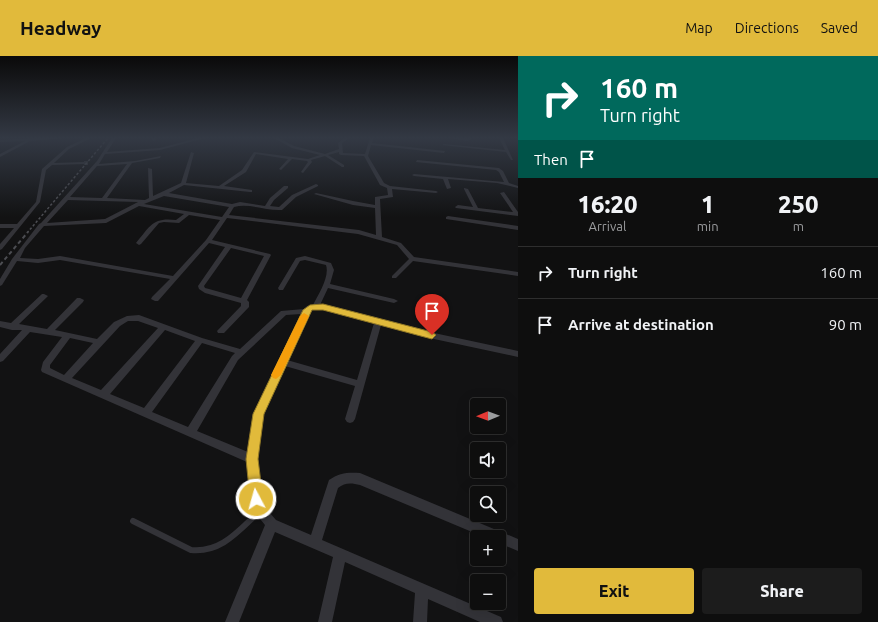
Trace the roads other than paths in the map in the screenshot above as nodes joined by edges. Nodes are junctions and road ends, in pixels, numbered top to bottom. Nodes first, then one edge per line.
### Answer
1 (50, 164) edge
2 (96, 164) edge
3 (129, 164) edge
4 (189, 164) edge
5 (248, 164) edge
6 (286, 164) edge
7 (308, 164) edge
8 (370, 164) edge
9 (451, 164) edge
10 (150, 169) dead end
11 (281, 169) dead end
12 (303, 172) dead end
13 (414, 175) dead end
14 (445, 178) junction
15 (183, 184) junction
16 (316, 185) dead end
17 (507, 185) junction
18 (220, 187) junction
19 (286, 187) dead end
20 (390, 187) junction
21 (518, 187) edge
22 (449, 188) dead end
23 (466, 189) dead end
24 (250, 191) dead end
25 (436, 192) dead end
26 (502, 193) dead end
27 (164, 194) junction
28 (316, 194) dead end
29 (66, 198) junction
30 (151, 198) junction
31 (104, 199) junction
32 (145, 201) junction
33 (138, 204) junction
34 (232, 206) junction
35 (378, 207) junction
36 (458, 207) dead end
37 (266, 208) junction
38 (476, 209) junction
39 (187, 214) junction
40 (518, 214) edge
41 (224, 218) junction
42 (448, 218) dead end
43 (0, 226) edge
44 (18, 226) junction
45 (41, 226) junction
46 (518, 228) edge
47 (379, 238) junction
48 (208, 241) junction
49 (139, 243) dead end
50 (229, 246) junction
51 (0, 248) edge
52 (15, 259) junction
53 (412, 259) junction
54 (518, 274) edge
55 (394, 277) dead end
56 (175, 278) junction
57 (0, 284) edge
58 (326, 285) junction
59 (281, 288) dead end
60 (44, 296) dead end
61 (155, 299) dead end
62 (80, 300) dead end
63 (243, 301) junction
64 (394, 301) dead end
65 (316, 306) junction
66 (306, 312) junction
67 (378, 322) junction
68 (0, 324) edge
69 (12, 327) junction
70 (163, 327) junction
71 (27, 330) junction
72 (221, 331) dead end
73 (49, 332) junction
74 (68, 335) junction
75 (200, 340) junction
76 (99, 342) junction
77 (241, 352) junction
78 (518, 354) edge
79 (0, 359) edge
80 (282, 362) junction
81 (66, 379) junction
82 (360, 384) junction
83 (103, 395) junction
84 (146, 413) junction
85 (350, 419) dead end
86 (191, 431) junction
87 (252, 459) junction
88 (260, 510) junction
89 (133, 521) dead end
90 (272, 524) junction
91 (314, 543) junction
92 (518, 545) edge
93 (340, 554) junction
94 (422, 590) junction
95 (232, 622) edge
96 (325, 622) edge
97 (420, 622) edge
98 (496, 622) edge

1 - 44 street
2 - 29 street
3 - 31 street
4 - 15 street
5 - 18 street
6 - 11 street
7 - 12 street
8 - 20 street
9 - 17 street
10 - 30 street
13 - 14 street
14 - 17 street
14 - 22 street
15 - 18 street
15 - 27 street
16 - 37 street
17 - 21 street
18 - 24 street
19 - 37 street
20 - 25 street
20 - 35 street
23 - 38 street
26 - 40 street
27 - 30 street
27 - 34 street
28 - 35 street
29 - 31 street
29 - 45 street
30 - 32 street
31 - 32 street
32 - 33 street
33 - 39 street
33 - 45 street
34 - 37 street
34 - 41 street
35 - 47 street
36 - 38 street
38 - 40 street
39 - 41 street
39 - 49 street
41 - 47 street
41 - 48 street
42 - 46 street
43 - 44 street
44 - 51 street
45 - 52 street
47 - 53 street
48 - 50 street
48 - 56 street
50 - 63 street
50 - 63 street
52 - 56 street
52 - 57 street
53 - 54 street
53 - 55 street
56 - 61 street
58 - 59 street
58 - 64 street
58 - 65 street
60 - 69 street
62 - 73 street
63 - 72 street
65 - 66 street
65 - 67 street
66 - 77 street
66 - 80 street
67 - 78 street
67 - 82 street
68 - 69 street
69 - 71 street
70 - 75 street
70 - 76 street
70 - 83 street
71 - 73 street
71 - 79 street
73 - 74 street
74 - 76 street
74 - 81 street
75 - 77 street
75 - 84 street
76 - 81 street
77 - 86 street
80 - 82 street
80 - 87 street
81 - 83 street
82 - 85 street
83 - 84 street
84 - 86 street
86 - 87 street
87 - 88 street
88 - 89 lane
88 - 90 street
90 - 91 street
90 - 95 street
91 - 92 street
91 - 93 street
93 - 94 street
93 - 96 street
94 - 97 street
94 - 98 street

